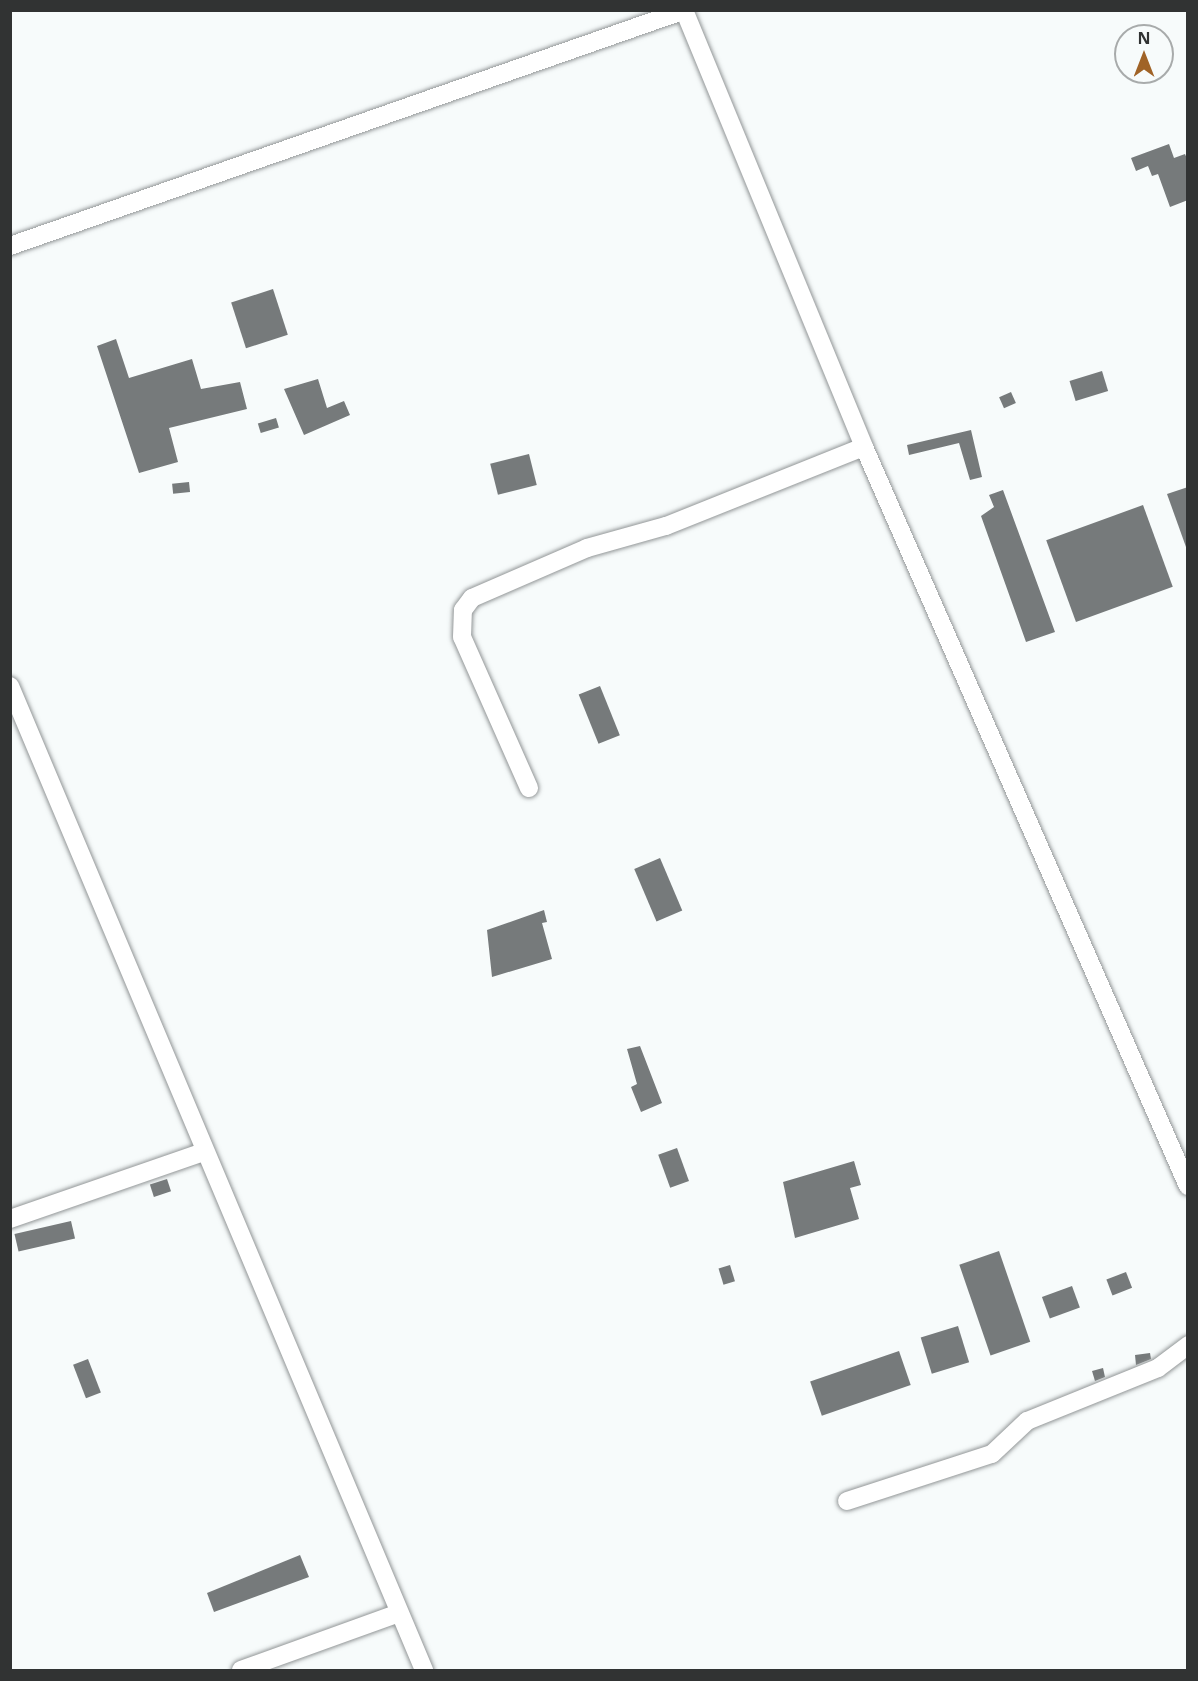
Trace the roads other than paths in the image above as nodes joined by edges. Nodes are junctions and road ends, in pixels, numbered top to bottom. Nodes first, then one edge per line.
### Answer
1 (684, 11) edge
2 (10, 246) edge
3 (864, 447) junction
4 (10, 686) edge
5 (529, 788) dead end
6 (203, 1152) junction
7 (1188, 1186) edge
8 (10, 1219) edge
9 (1188, 1345) edge
10 (847, 1501) dead end
11 (399, 1612) junction
12 (241, 1671) edge
13 (424, 1671) edge

1 - 2 street
1 - 3 street
3 - 5 street
3 - 7 street
4 - 6 street
6 - 8 street
6 - 11 street
9 - 10 street
11 - 12 street
11 - 13 street

